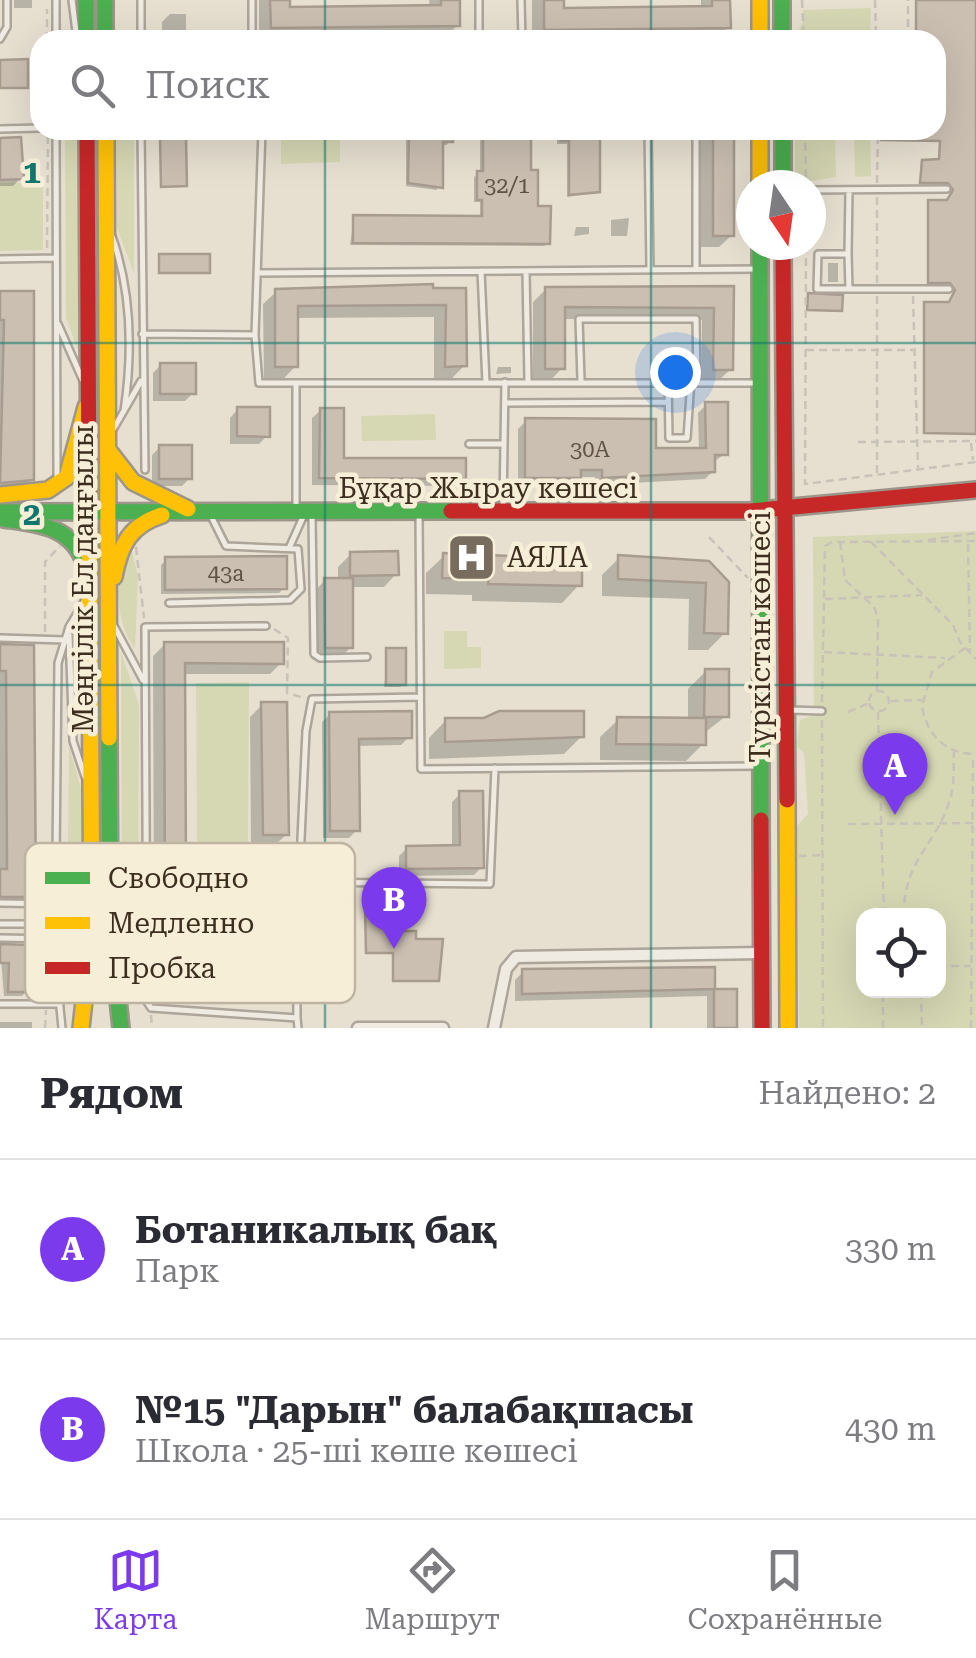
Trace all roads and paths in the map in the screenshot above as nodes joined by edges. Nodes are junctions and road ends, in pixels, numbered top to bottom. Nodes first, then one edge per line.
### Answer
1 (8, 0) edge
2 (56, 0) edge
3 (72, 0) edge
4 (86, 0) edge
5 (105, 0) edge
6 (141, 0) edge
7 (252, 0) edge
8 (479, 0) edge
9 (521, 0) edge
10 (760, 0) edge
11 (782, 0) edge
12 (802, 0) edge
13 (876, 0) edge
14 (908, 0) edge
15 (56, 30) edge
16 (76, 30) edge
17 (86, 30) edge
18 (105, 30) edge
19 (141, 30) edge
20 (252, 30) edge
21 (479, 30) edge
22 (522, 30) edge
23 (760, 30) edge
24 (782, 30) edge
25 (804, 30) edge
26 (876, 30) edge
27 (908, 30) edge
28 (0, 39) edge
29 (946, 102) edge
30 (950, 102) dead end
31 (30, 128) edge
32 (0, 129) edge
33 (48, 140) edge
34 (56, 140) edge
35 (86, 140) edge
36 (106, 140) edge
37 (141, 140) edge
38 (262, 140) edge
39 (648, 140) edge
40 (696, 140) edge
41 (760, 140) edge
42 (782, 140) edge
43 (806, 140) edge
44 (878, 140) edge
45 (760, 170) edge
46 (783, 170) edge
47 (807, 170) edge
48 (826, 189) edge
49 (877, 189) junction
50 (947, 189) dead end
51 (849, 190) junction
52 (106, 221) junction
53 (848, 254) junction
54 (48, 258) junction
55 (56, 258) junction
56 (0, 259) edge
57 (760, 260) edge
58 (783, 260) edge
59 (806, 260) edge
60 (650, 268) junction
61 (696, 268) junction
62 (481, 270) junction
63 (760, 270) junction
64 (526, 272) junction
65 (260, 274) junction
66 (877, 289) junction
67 (913, 289) junction
68 (949, 289) dead end
69 (849, 290) junction
70 (56, 321) junction
71 (142, 334) junction
72 (256, 335) junction
73 (806, 350) junction
74 (877, 350) junction
75 (914, 350) junction
76 (142, 378) junction
77 (582, 380) junction
78 (668, 380) junction
79 (528, 381) junction
80 (694, 381) junction
81 (505, 382) junction
82 (486, 383) junction
83 (760, 383) junction
84 (296, 385) junction
85 (89, 397) junction
86 (667, 402) junction
87 (505, 404) junction
88 (124, 410) junction
89 (974, 441) edge
90 (858, 442) dead end
91 (878, 442) junction
92 (918, 442) junction
93 (107, 443) junction
94 (469, 444) dead end
95 (504, 444) junction
96 (974, 463) edge
97 (918, 469) junction
98 (145, 470) dead end
99 (877, 474) junction
100 (56, 477) dead end
101 (976, 490) edge
102 (0, 496) edge
103 (785, 508) junction
104 (89, 509) junction
105 (108, 510) junction
106 (761, 510) junction
107 (178, 512) junction
108 (203, 513) junction
109 (304, 514) junction
110 (503, 514) junction
111 (419, 515) junction
112 (0, 516) edge
113 (976, 533) edge
114 (710, 538) dead end
115 (135, 540) dead end
116 (840, 542) junction
117 (872, 542) junction
118 (917, 542) junction
119 (968, 542) junction
120 (976, 542) edge
121 (60, 546) dead end
122 (290, 546) junction
123 (750, 579) dead end
124 (90, 592) junction
125 (923, 595) junction
126 (865, 598) junction
127 (823, 599) junction
128 (169, 604) dead end
129 (108, 607) junction
130 (266, 626) joint
131 (69, 627) junction
132 (145, 628) junction
133 (0, 638) edge
134 (45, 639) junction
135 (61, 639) junction
136 (967, 650) junction
137 (822, 652) junction
138 (878, 653) junction
139 (367, 657) dead end
140 (947, 658) junction
141 (976, 659) edge
142 (145, 683) junction
143 (878, 691) junction
144 (420, 697) junction
145 (312, 699) junction
146 (890, 700) junction
147 (922, 700) junction
148 (868, 703) junction
149 (786, 710) junction
150 (822, 711) junction
151 (848, 712) dead end
152 (878, 712) junction
153 (954, 751) junction
154 (975, 754) edge
155 (762, 766) junction
156 (496, 768) junction
157 (92, 797) junction
158 (974, 823) edge
159 (848, 824) dead end
160 (884, 824) junction
161 (938, 824) junction
162 (56, 843) edge
163 (91, 843) edge
164 (112, 843) edge
165 (146, 843) edge
166 (302, 843) edge
167 (823, 855) junction
168 (798, 856) dead end
169 (355, 883) edge
170 (0, 903) edge
171 (25, 903) edge
172 (884, 908) edge
173 (905, 908) edge
174 (0, 938) edge
175 (25, 939) edge
176 (762, 952) junction
177 (946, 966) edge
178 (972, 966) junction
179 (883, 998) edge
180 (921, 998) edge
181 (84, 1003) edge
182 (118, 1003) edge
183 (297, 1003) edge
184 (0, 1004) edge
185 (46, 1004) junction
186 (60, 1004) joint
187 (149, 1005) joint
188 (297, 1018) junction
189 (46, 1028) edge
190 (62, 1028) edge
191 (81, 1028) edge
192 (120, 1028) edge
193 (152, 1028) edge
194 (298, 1028) edge
195 (358, 1028) edge
196 (443, 1028) edge
197 (494, 1028) edge
198 (762, 1028) edge
199 (788, 1028) edge
200 (824, 1028) edge
201 (883, 1028) edge
202 (922, 1028) edge
203 (971, 1028) edge

1 - 28 lane
2 - 15 lane
3 - 16 lane
4 - 17 main road
5 - 18 main road
6 - 19 lane
7 - 20 lane
8 - 21 lane
9 - 22 lane
10 - 23 main road
11 - 24 main road
12 - 25 path
13 - 26 path
14 - 27 path
29 - 30 path
31 - 32 lane
33 - 54 path
34 - 55 lane
35 - 85 main road, Мәңгілік Ел даңғылы
36 - 52 main road, Мәңгілік Ел даңғылы
37 - 71 lane
38 - 65 lane
39 - 60 lane
40 - 61 lane
41 - 45 main road
42 - 46 main road
43 - 47 path
44 - 49 path
48 - 51 lane
49 - 50 lane
49 - 51 lane
49 - 66 path
51 - 53 lane
52 - 88 lane
52 - 93 main road, Мәңгілік Ел даңғылы
53 - 69 lane
53 - 69 lane
54 - 55 lane
54 - 56 lane
55 - 70 lane
57 - 63 main road, Түркістан көшесі
58 - 103 main road, Түркістан көшесі
59 - 73 path
60 - 61 lane
60 - 64 lane
61 - 63 lane
62 - 64 lane
62 - 65 lane
62 - 82 lane
63 - 83 main road, Түркістан көшесі
64 - 79 lane
65 - 72 lane
66 - 67 lane
66 - 69 lane
66 - 74 path
67 - 68 lane
67 - 75 path
70 - 85 lane
70 - 100 lane
71 - 72 lane
71 - 76 lane
72 - 84 lane
73 - 74 path
73 - 99 path
74 - 75 path
74 - 91 path
75 - 92 path
76 - 88 lane
76 - 98 lane
77 - 78 lane
77 - 79 lane
77 - 80 lane
78 - 80 lane
78 - 86 lane
79 - 81 lane
80 - 83 lane
80 - 86 lane
81 - 82 lane
81 - 87 lane
82 - 84 lane
83 - 106 main road, Түркістан көшесі
84 - 109 lane
85 - 102 main road
85 - 104 main road, Мәңгілік Ел даңғылы
86 - 87 lane
87 - 95 lane
88 - 93 lane
89 - 92 path
89 - 96 path
90 - 91 path
91 - 92 path
91 - 99 path
92 - 97 path
93 - 105 main road, Мәңгілік Ел даңғылы
93 - 108 main road
94 - 95 lane
95 - 110 lane
96 - 97 path
97 - 99 path
101 - 103 main road, Бұқар Жырау көшесі
103 - 106 main road, Бұқар Жырау көшесі
103 - 149 main road, Түркістан көшесі
104 - 105 main road, Бұқар Жырау көшесі
104 - 112 main road, Бұқар Жырау көшесі
104 - 124 main road, Мәңгілік Ел даңғылы
105 - 107 main road, Бұқар Жырау көшесі
105 - 129 main road, Мәңгілік Ел даңғылы
106 - 110 main road, Бұқар Жырау көшесі
106 - 155 main road, Түркістан көшесі
107 - 108 main road, Бұқар Жырау көшесі
107 - 129 main road
108 - 109 main road, Бұқар Жырау көшесі
108 - 122 lane
109 - 111 main road, Бұқар Жырау көшесі
109 - 122 lane
109 - 139 lane
110 - 111 main road, Бұқар Жырау көшесі
111 - 144 lane
112 - 124 main road
113 - 118 path
114 - 123 path
115 - 132 path
116 - 117 path
116 - 126 path
116 - 127 path
117 - 118 path
117 - 125 path
118 - 119 path
119 - 120 path
119 - 136 path
121 - 134 path
122 - 128 lane
124 - 131 lane
124 - 157 main road, Мәңгілік Ел даңғылы
125 - 126 path
125 - 136 path
126 - 127 path
126 - 138 path
127 - 137 path
129 - 142 lane
129 - 164 main road, Мәңгілік Ел даңғылы
130 - 132 lane
130 - 145 path
131 - 135 lane
131 - 157 lane
132 - 142 lane
133 - 134 lane
134 - 135 lane
135 - 162 lane
136 - 140 path
136 - 141 path
137 - 138 path
137 - 150 path
138 - 140 path
138 - 143 path
140 - 147 path
142 - 165 lane
143 - 146 path
143 - 148 path
144 - 145 lane
144 - 156 lane
145 - 166 lane
146 - 147 path
146 - 152 path
147 - 153 path
148 - 151 path
148 - 152 path
149 - 150 lane
149 - 199 main road, Түркістан көшесі
150 - 167 path
152 - 160 path
153 - 154 path
153 - 161 path
154 - 158 path
155 - 156 lane
155 - 176 main road, Түркістан көшесі
156 - 169 lane
157 - 163 main road, Мәңгілік Ел даңғылы
158 - 161 path
158 - 178 path
159 - 160 path
160 - 161 path
160 - 172 path
161 - 173 path
167 - 168 path
167 - 200 path
170 - 171 lane
174 - 175 lane
176 - 197 street
176 - 198 main road, Түркістан көшесі
177 - 178 path
178 - 203 path
179 - 201 path
180 - 202 path
181 - 191 main road, Мәңгілік Ел даңғылы
182 - 192 main road, Мәңгілік Ел даңғылы
183 - 188 lane
184 - 185 lane
185 - 186 lane
185 - 189 path
186 - 190 lane
187 - 188 lane
187 - 193 path
188 - 194 lane
195 - 196 street

